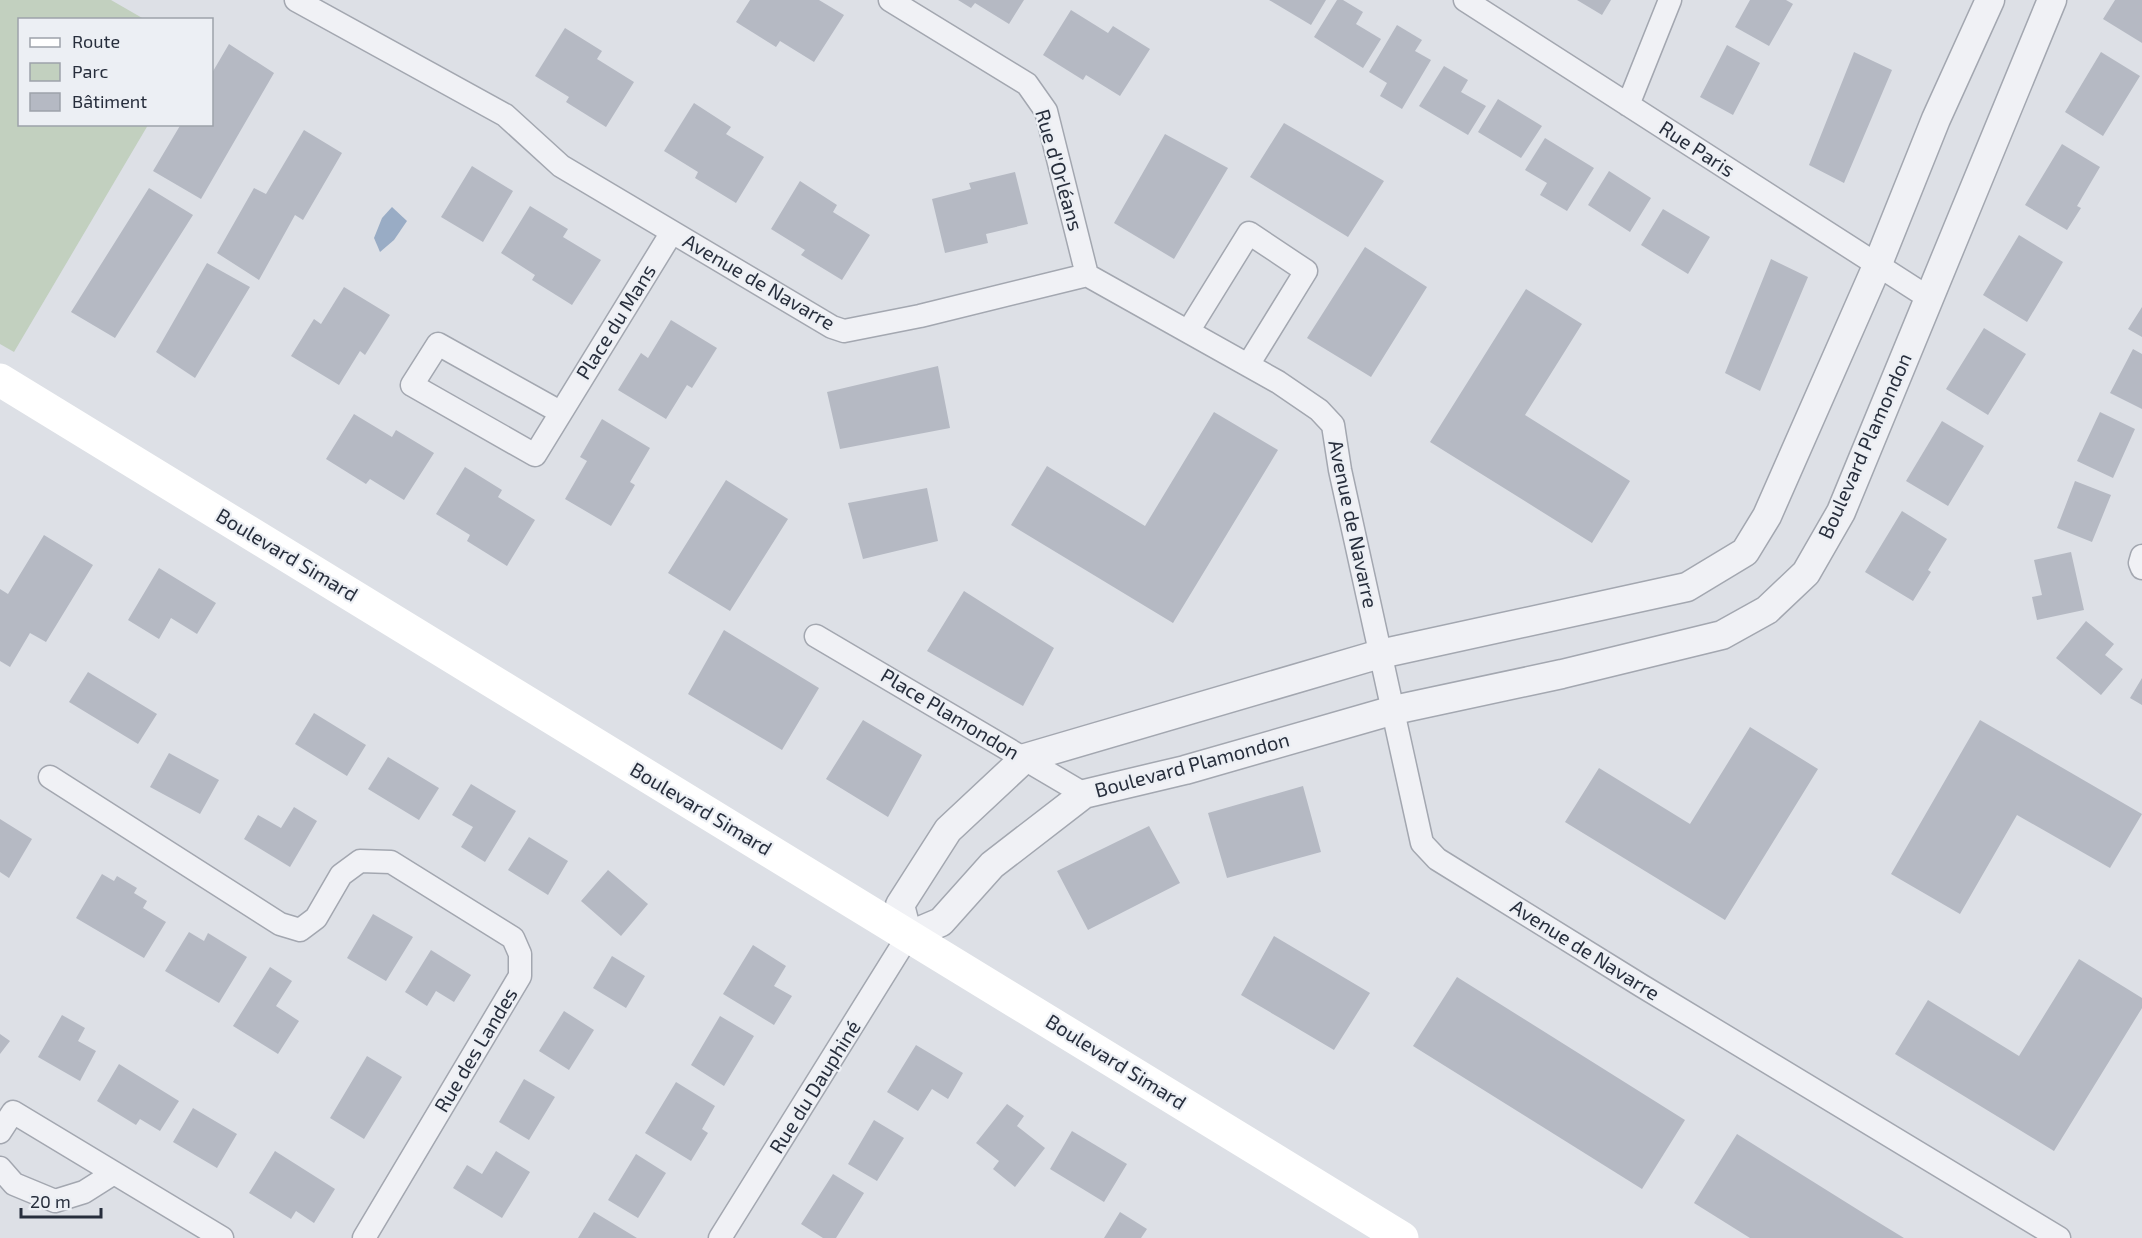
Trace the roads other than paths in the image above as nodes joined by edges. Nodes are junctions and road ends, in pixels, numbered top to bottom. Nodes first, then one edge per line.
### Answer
1 (296, 0) edge
2 (890, 0) edge
3 (1465, 0) edge
4 (1670, 0) edge
5 (1990, 0) edge
6 (2052, 0) edge
7 (1628, 105) junction
8 (672, 232) junction
9 (1876, 266) junction
10 (1087, 275) junction
11 (1929, 298) junction
12 (1189, 330) junction
13 (1248, 365) junction
14 (0, 380) edge
15 (560, 412) junction
16 (2142, 556) edge
17 (2142, 568) edge
18 (816, 636) dead end
19 (1380, 654) junction
20 (1394, 710) junction
21 (1025, 758) junction
22 (51, 777) dead end
23 (1084, 794) junction
24 (908, 936) junction
25 (0, 1132) edge
26 (0, 1168) edge
27 (114, 1173) junction
28 (222, 1238) edge
29 (364, 1238) edge
30 (721, 1238) edge
31 (1402, 1238) edge
32 (2059, 1238) edge

1 - 8 street, Avenue de Navarre
2 - 10 street, Rue d'Orléans
3 - 7 street, Rue Paris
4 - 7 street
5 - 9 street
6 - 11 street, Boulevard Plamondon
7 - 9 street, Rue Paris
8 - 10 street, Avenue de Navarre
8 - 15 street, Place du Mans
9 - 11 street, Rue Paris
9 - 19 street
10 - 12 street, Avenue de Navarre
11 - 20 street, Boulevard Plamondon
12 - 13 street, Avenue de Navarre
12 - 13 street
13 - 19 street, Avenue de Navarre
14 - 24 main road, Boulevard Simard
15 - 15 street, Place du Mans
16 - 17 street
18 - 21 street, Place Plamondon
19 - 20 street, Avenue de Navarre
19 - 21 street
20 - 23 street, Boulevard Plamondon
20 - 32 street, Avenue de Navarre
21 - 23 street, Place Plamondon
21 - 24 street
22 - 29 street, Rue des Landes
23 - 24 street, Boulevard Plamondon
24 - 30 street, Rue du Dauphiné
24 - 31 main road, Boulevard Simard
25 - 27 street
26 - 27 street
27 - 28 street

